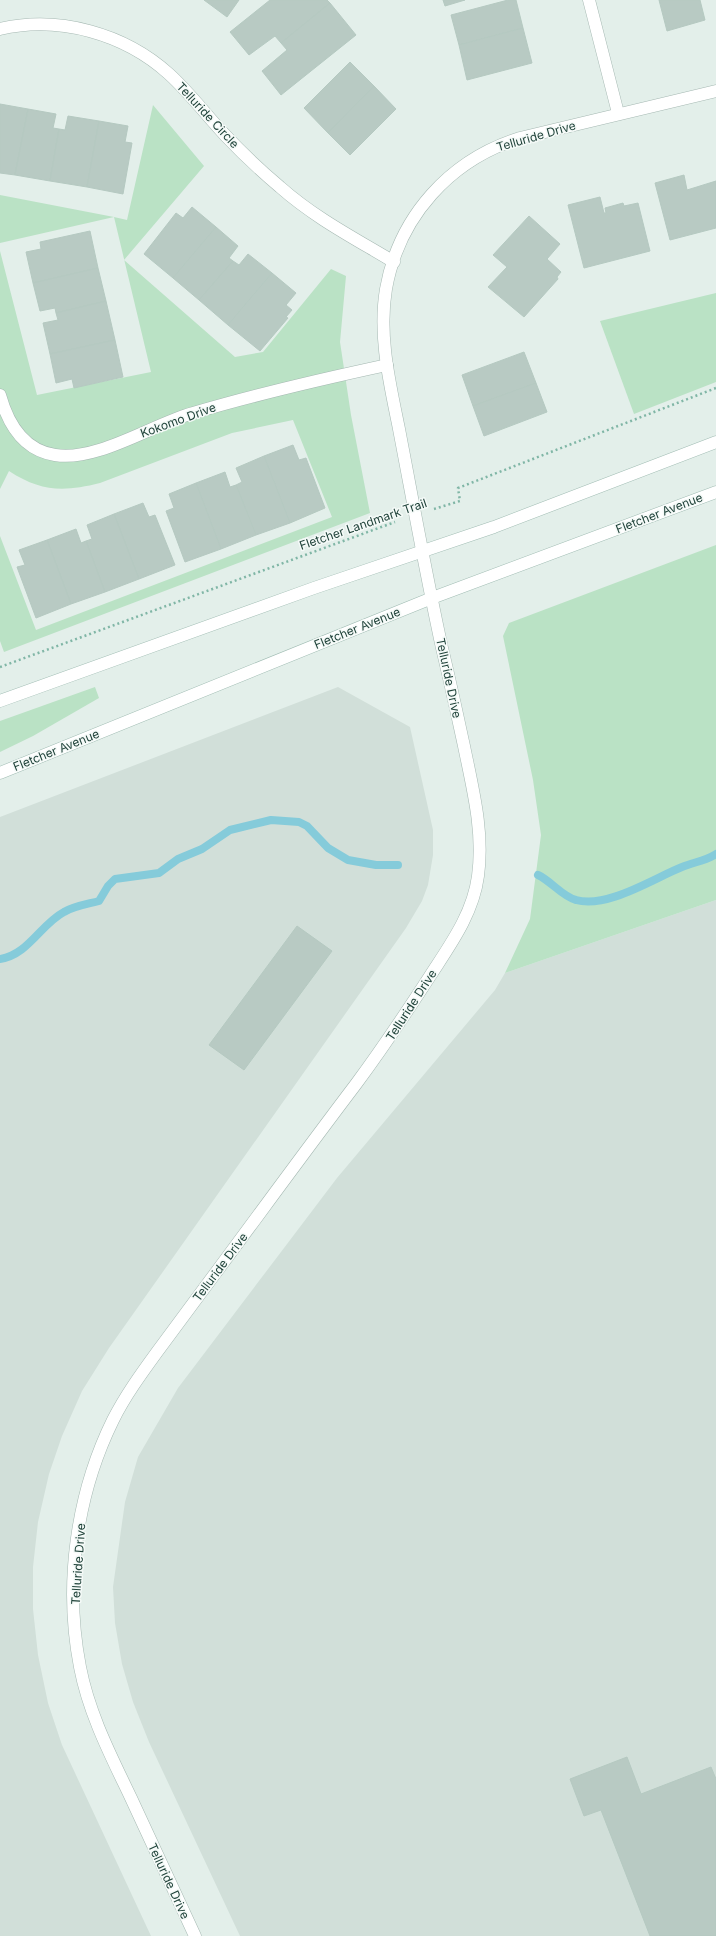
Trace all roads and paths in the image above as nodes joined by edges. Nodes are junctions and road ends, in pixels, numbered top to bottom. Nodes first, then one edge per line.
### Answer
1 (589, 0) edge
2 (0, 29) edge
3 (716, 91) edge
4 (618, 113) junction
5 (394, 262) junction
6 (387, 366) junction
7 (716, 388) edge
8 (0, 395) edge
9 (716, 442) edge
10 (716, 492) edge
11 (415, 514) junction
12 (423, 551) junction
13 (432, 598) junction
14 (0, 667) edge
15 (0, 701) edge
16 (0, 772) edge
17 (195, 1936) edge

1 - 4 street
2 - 5 street, Telluride Circle
3 - 4 street, Telluride Drive
4 - 5 street, Telluride Drive
5 - 6 street, Telluride Drive
6 - 8 street, Kokomo Drive
6 - 11 street, Telluride Drive
7 - 11 path, Fletcher Landmark Trail
9 - 12 street
10 - 13 street, Fletcher Avenue
11 - 12 street, Telluride Drive
11 - 14 path, Fletcher Landmark Trail
12 - 13 street, Telluride Drive
12 - 15 street
13 - 16 street, Fletcher Avenue
13 - 17 street, Telluride Drive

